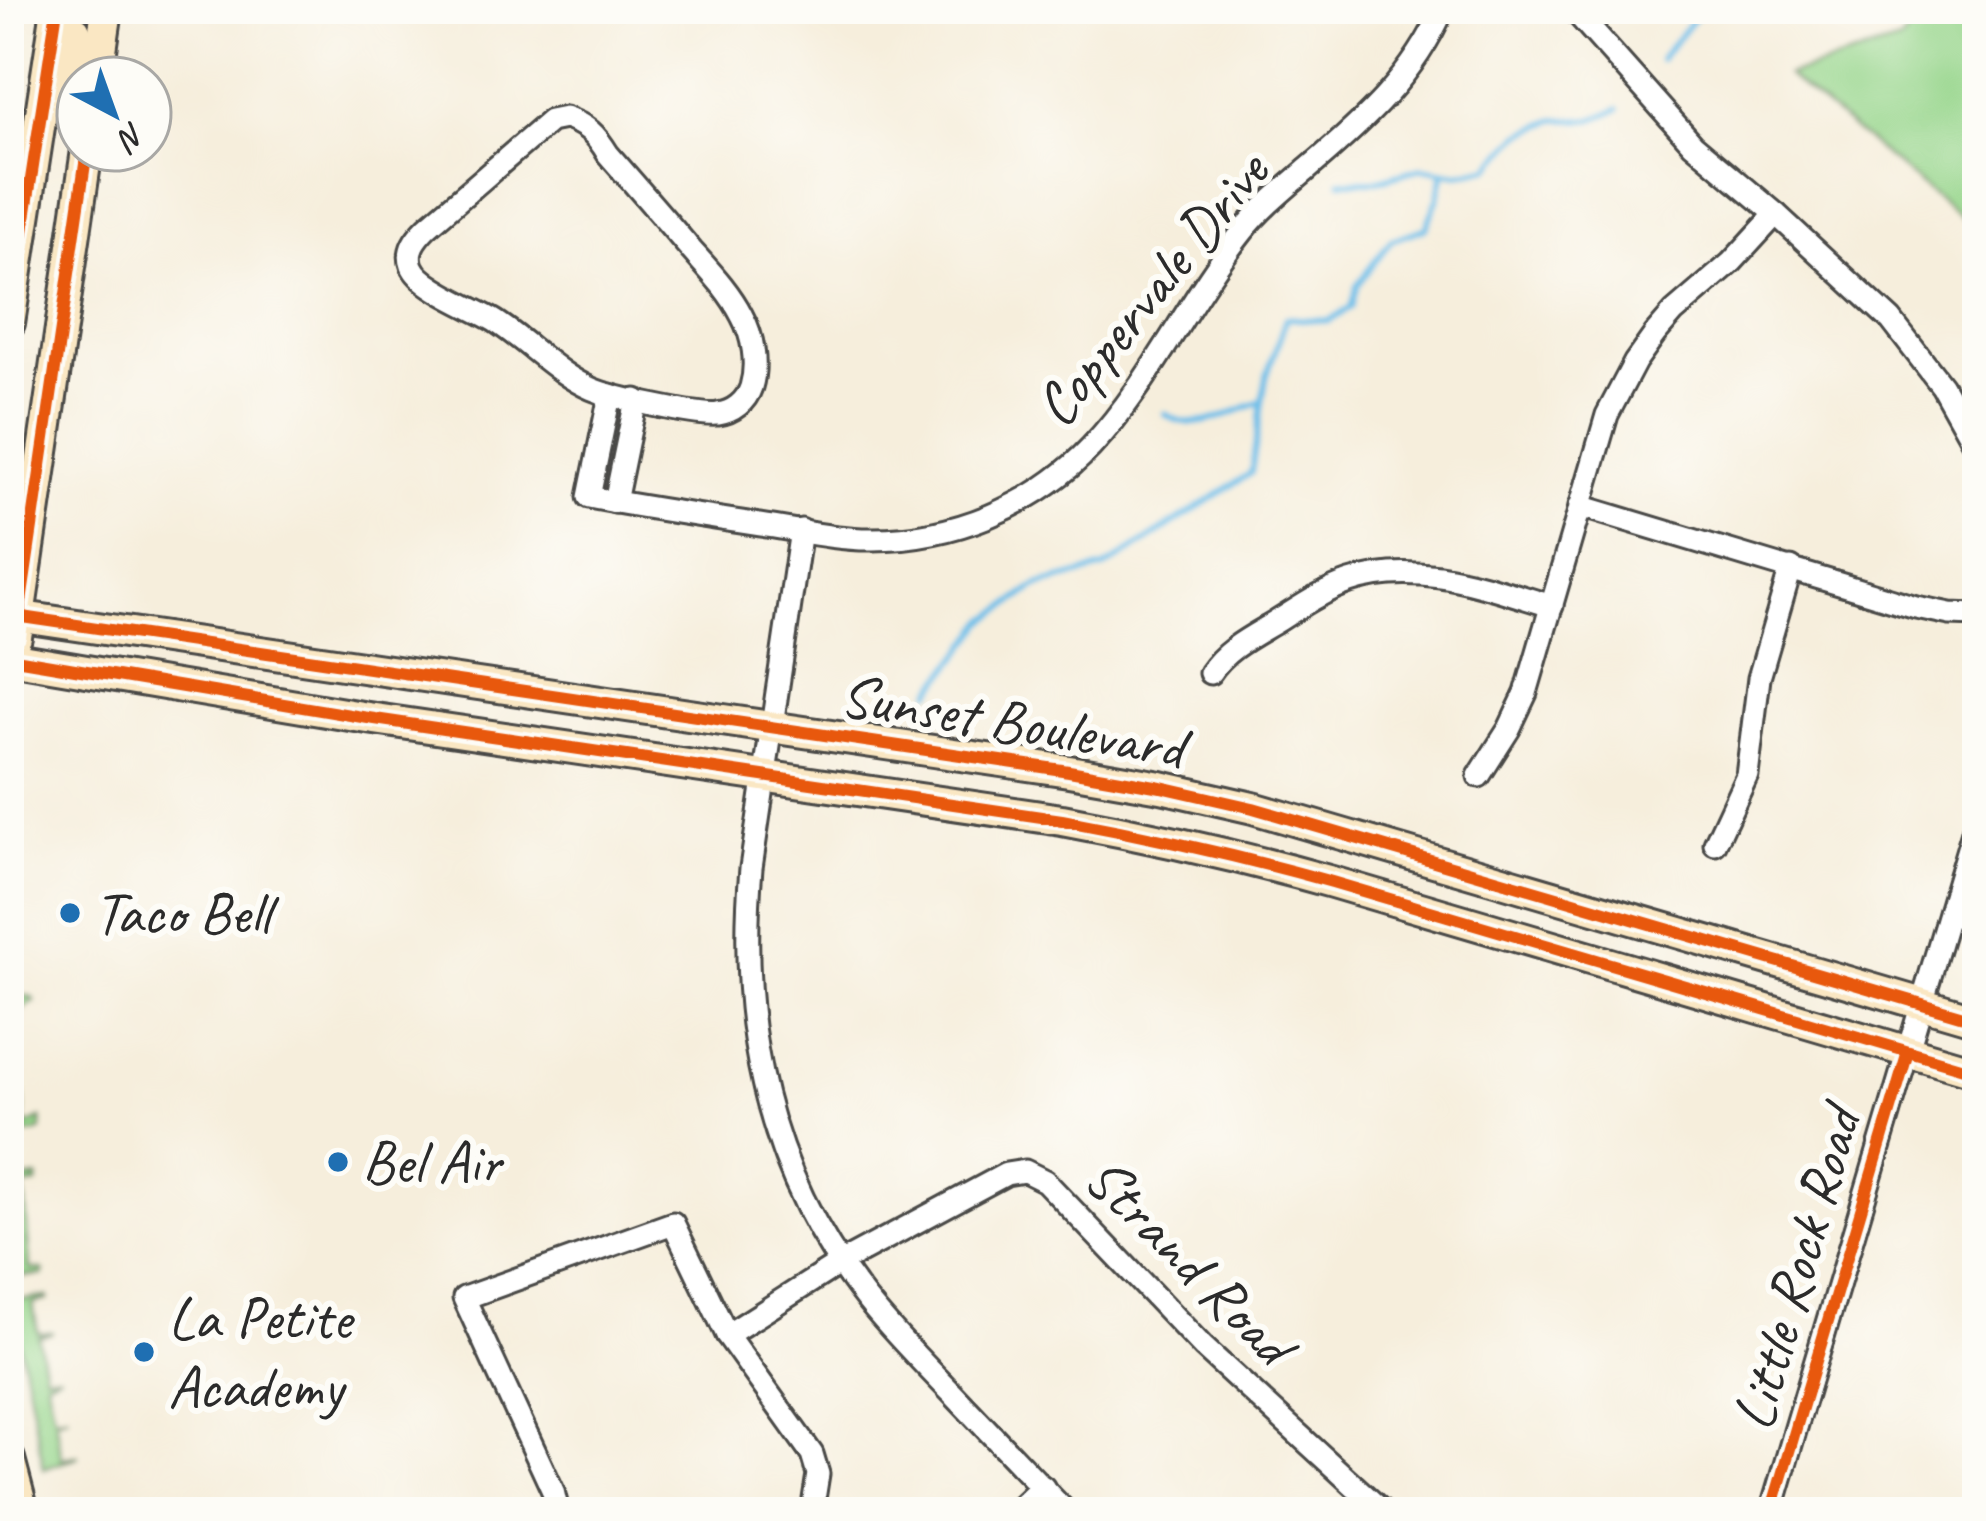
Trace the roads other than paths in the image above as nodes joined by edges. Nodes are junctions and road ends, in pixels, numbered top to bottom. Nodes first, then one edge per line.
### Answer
1 (107, 9) edge
2 (1443, 9) edge
3 (1573, 9) edge
4 (56, 16) edge
5 (79, 54) edge
6 (100, 54) edge
7 (83, 174) edge
8 (1776, 214) junction
9 (9, 323) edge
10 (610, 395) junction
11 (636, 400) junction
12 (1974, 436) edge
13 (598, 452) junction
14 (624, 457) junction
15 (615, 502) junction
16 (1580, 506) junction
17 (800, 530) junction
18 (1791, 568) junction
19 (1552, 606) junction
20 (1977, 615) edge
21 (14, 616) edge
22 (10, 664) edge
23 (1210, 673) dead end
24 (771, 728) junction
25 (1479, 776) dead end
26 (764, 777) junction
27 (1977, 818) edge
28 (1715, 844) dead end
29 (1922, 1004) junction
30 (1977, 1020) edge
31 (1907, 1052) junction
32 (1977, 1072) edge
33 (840, 1263) junction
34 (727, 1335) junction
35 (9, 1459) edge
36 (1042, 1488) junction
37 (22, 1512) edge
38 (558, 1512) edge
39 (812, 1512) edge
40 (1017, 1512) edge
41 (1066, 1512) edge
42 (1383, 1512) edge
43 (1771, 1512) edge

1 - 6 main road
2 - 17 street, Coppervale Drive
3 - 8 street
4 - 5 main road
4 - 9 main road
7 - 21 main road
8 - 12 street
8 - 16 street
10 - 11 street
10 - 11 street
10 - 13 street
11 - 14 street
13 - 14 street
13 - 15 street, Coppervale Drive
14 - 15 street
15 - 17 street, Coppervale Drive
16 - 18 street
16 - 19 street
17 - 24 street
18 - 20 street
18 - 28 street
19 - 23 street
19 - 25 street
21 - 22 main road
21 - 24 main road, Sunset Boulevard
22 - 26 main road, Sunset Boulevard
24 - 26 street
24 - 29 main road, Sunset Boulevard
26 - 31 main road, Sunset Boulevard
26 - 33 street
27 - 29 street, Little Rock Road
29 - 30 main road, Sunset Boulevard
29 - 31 street, Little Rock Road
31 - 32 main road, Sunset Boulevard
31 - 43 street, Little Rock Road
33 - 34 street, Strand Road
33 - 36 street
33 - 42 street, Strand Road
34 - 38 street
34 - 39 street
35 - 37 main road
36 - 40 street
36 - 41 street

